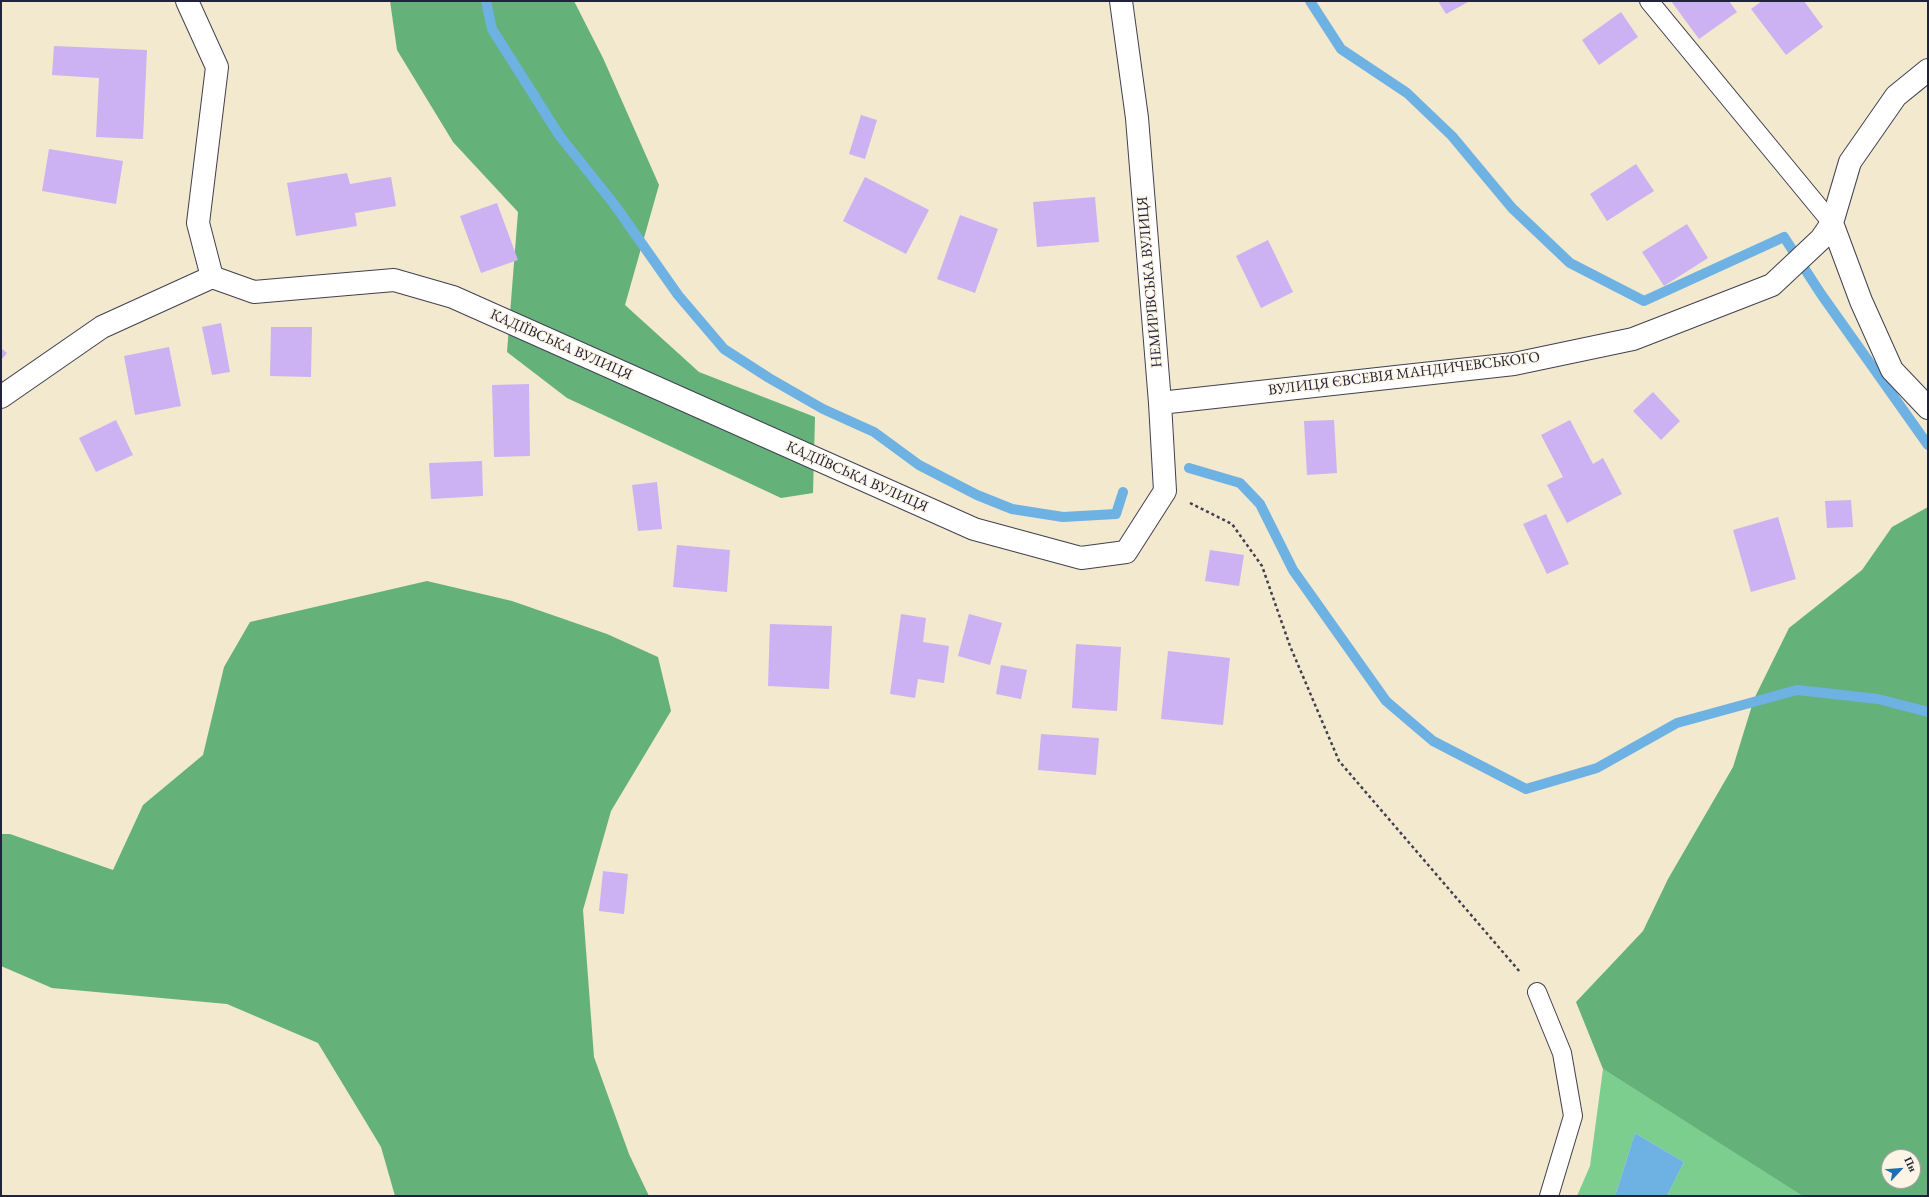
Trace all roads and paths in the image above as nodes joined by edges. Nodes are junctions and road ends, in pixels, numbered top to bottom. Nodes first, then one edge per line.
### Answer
1 (187, 1) edge
2 (1121, 1) edge
3 (1649, 1) edge
4 (1928, 70) edge
5 (1827, 231) junction
6 (212, 277) junction
7 (1, 397) edge
8 (1160, 402) junction
9 (1928, 408) edge
10 (1165, 491) junction
11 (1537, 992) joint
12 (1549, 1196) edge

1 - 6 street
2 - 8 street, НЕМИРІВСЬКА ВУЛИЦЯ
3 - 5 lane
4 - 5 street
5 - 8 street, ВУЛИЦЯ ЄВСЕВІЯ МАНДИЧЕВСЬКОГО
5 - 9 street
6 - 7 street
6 - 10 street, КАДІЇВСЬКА ВУЛИЦЯ
8 - 10 street, НЕМИРІВСЬКА ВУЛИЦЯ
10 - 11 path
11 - 12 lane

